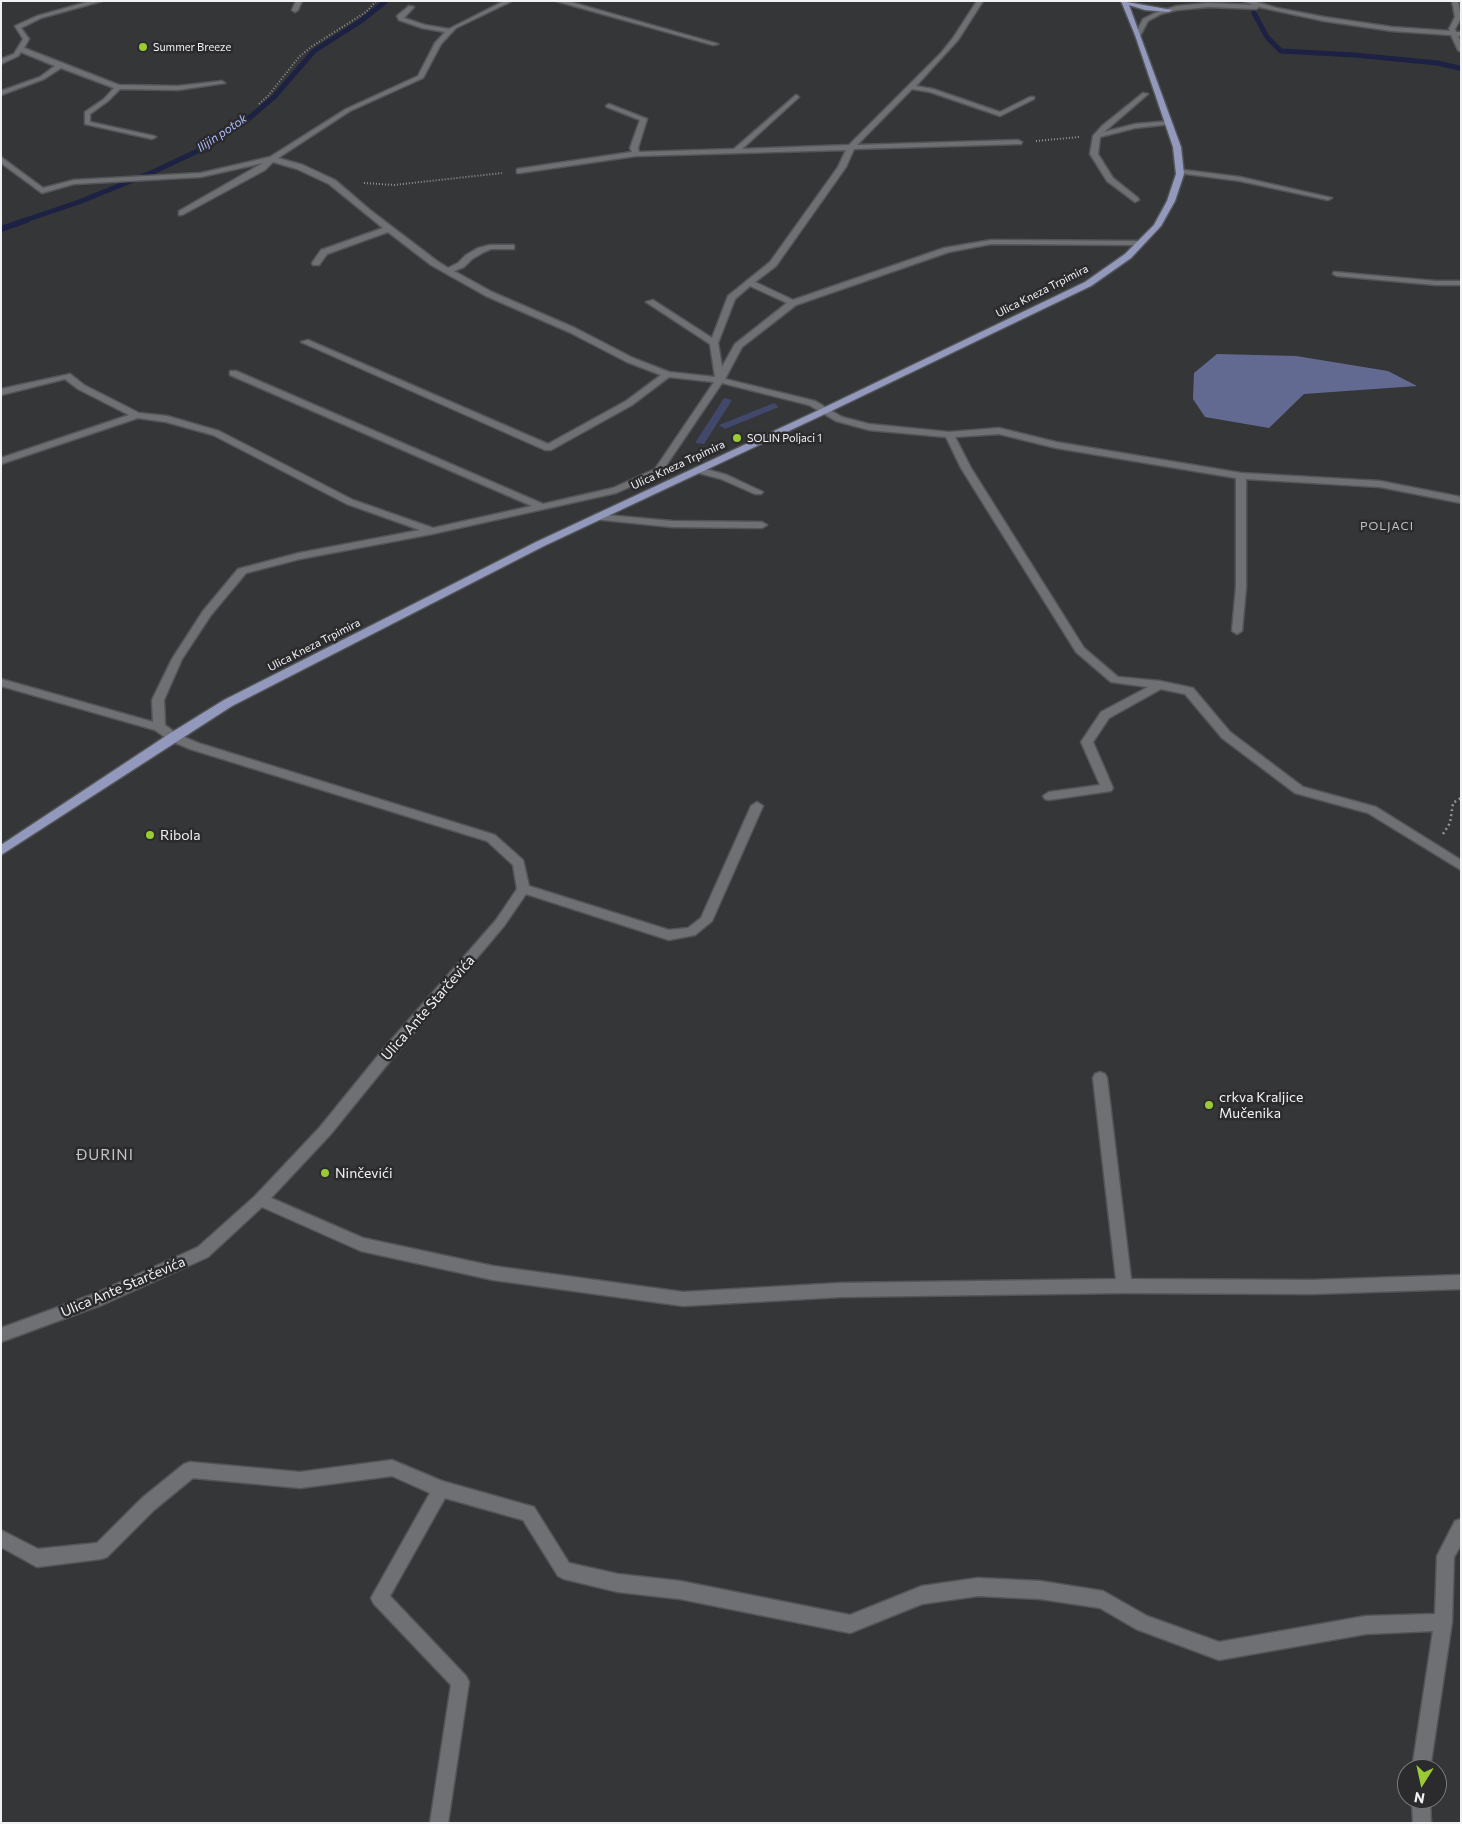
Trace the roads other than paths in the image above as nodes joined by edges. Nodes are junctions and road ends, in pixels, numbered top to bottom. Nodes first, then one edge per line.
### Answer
1 (99, 1) edge
2 (299, 1) edge
3 (509, 1) edge
4 (559, 1) edge
5 (980, 1) edge
6 (1246, 1) edge
7 (1455, 1) edge
8 (1124, 2) edge
9 (491, 4) dead end
10 (499, 6) junction
11 (411, 7) dead end
12 (295, 10) dead end
13 (1169, 10) junction
14 (1276, 10) junction
15 (450, 31) junction
16 (1457, 34) edge
17 (1138, 35) junction
18 (715, 44) dead end
19 (20, 49) junction
20 (1461, 50) edge
21 (1, 62) edge
22 (60, 66) junction
23 (222, 83) dead end
24 (118, 87) junction
25 (912, 87) junction
26 (1, 93) edge
27 (1145, 94) dead end
28 (796, 97) dead end
29 (1032, 98) dead end
30 (609, 106) dead end
31 (1170, 123) junction
32 (1098, 136) junction
33 (152, 138) dead end
34 (1018, 142) road end
35 (851, 147) junction
36 (737, 150) junction
37 (636, 154) junction
38 (1, 159) edge
39 (272, 159) junction
40 (520, 171) road end
41 (1179, 171) junction
42 (1328, 198) dead end
43 (1135, 200) dead end
44 (182, 213) dead end
45 (389, 229) junction
46 (1140, 243) junction
47 (511, 246) dead end
48 (316, 263) dead end
49 (448, 271) junction
50 (1337, 274) dead end
51 (750, 283) junction
52 (1461, 283) edge
53 (650, 302) dead end
54 (793, 303) junction
55 (305, 342) dead end
56 (714, 344) junction
57 (233, 373) dead end
58 (667, 374) junction
59 (720, 380) junction
60 (1, 392) edge
61 (824, 411) junction
62 (137, 415) junction
63 (950, 435) junction
64 (1, 461) edge
65 (698, 470) junction
66 (1241, 476) junction
67 (758, 492) dead end
68 (1461, 500) edge
69 (540, 506) junction
70 (596, 517) junction
71 (762, 525) dead end
72 (432, 531) junction
73 (1237, 631) dead end
74 (1, 682) edge
75 (1160, 685) junction
76 (159, 727) junction
77 (173, 737) junction
78 (1049, 796) dead end
79 (757, 806) dead end
80 (1, 851) edge
81 (1461, 866) edge
82 (523, 890) junction
83 (1100, 1078) dead end
84 (260, 1200) junction
85 (1461, 1282) edge
86 (1124, 1286) junction
87 (1, 1335) edge
88 (441, 1490) junction
89 (1461, 1527) edge
90 (1, 1538) edge
91 (1443, 1622) junction
92 (1422, 1759) edge
93 (1421, 1809) edge
94 (439, 1823) edge
95 (1422, 1823) edge

1 - 19 street
2 - 12 street
3 - 10 street
4 - 18 street
5 - 25 street
6 - 14 street
7 - 16 street
8 - 13 main road
8 - 17 main road, Ulica Kneza Trpimira
9 - 10 street
10 - 15 street
11 - 15 street
13 - 14 street
13 - 17 street
14 - 16 street
15 - 39 street
16 - 20 street
17 - 31 main road, Ulica Kneza Trpimira
19 - 21 street
19 - 22 street
22 - 24 street
22 - 26 street
23 - 24 street
24 - 33 street
25 - 29 street
25 - 35 street
27 - 32 street
28 - 36 street
30 - 37 street
31 - 32 street
31 - 41 main road, Ulica Kneza Trpimira
32 - 43 street
34 - 35 street
35 - 36 street
35 - 51 street
36 - 37 street
37 - 40 street
38 - 39 street
39 - 44 street
39 - 45 street
41 - 42 street
41 - 46 main road, Ulica Kneza Trpimira
45 - 48 street
45 - 49 street
46 - 54 street
46 - 61 main road, Ulica Kneza Trpimira
47 - 49 street
49 - 58 street
50 - 52 street
51 - 54 street
51 - 56 street
53 - 56 street
54 - 59 street
55 - 58 street
56 - 59 street
57 - 69 street
58 - 59 street
59 - 61 street
59 - 69 street
60 - 62 street
61 - 63 street
61 - 65 main road, Ulica Kneza Trpimira
62 - 64 street
62 - 72 street
63 - 66 street
63 - 75 street
65 - 67 street
65 - 70 main road, Ulica Kneza Trpimira
66 - 68 street
66 - 73 street
69 - 72 street
70 - 71 street
70 - 77 main road, Ulica Kneza Trpimira
72 - 76 street
74 - 76 street
75 - 78 street
75 - 81 street
76 - 77 street
77 - 80 main road, Ulica Kneza Trpimira
77 - 82 street
79 - 82 street
82 - 84 street, Ulica Ante Starčevića
83 - 86 street
84 - 86 street
84 - 87 street, Ulica Ante Starčevića
85 - 86 street
88 - 90 street
88 - 91 street
88 - 94 street
89 - 91 street
91 - 92 street
93 - 95 street

